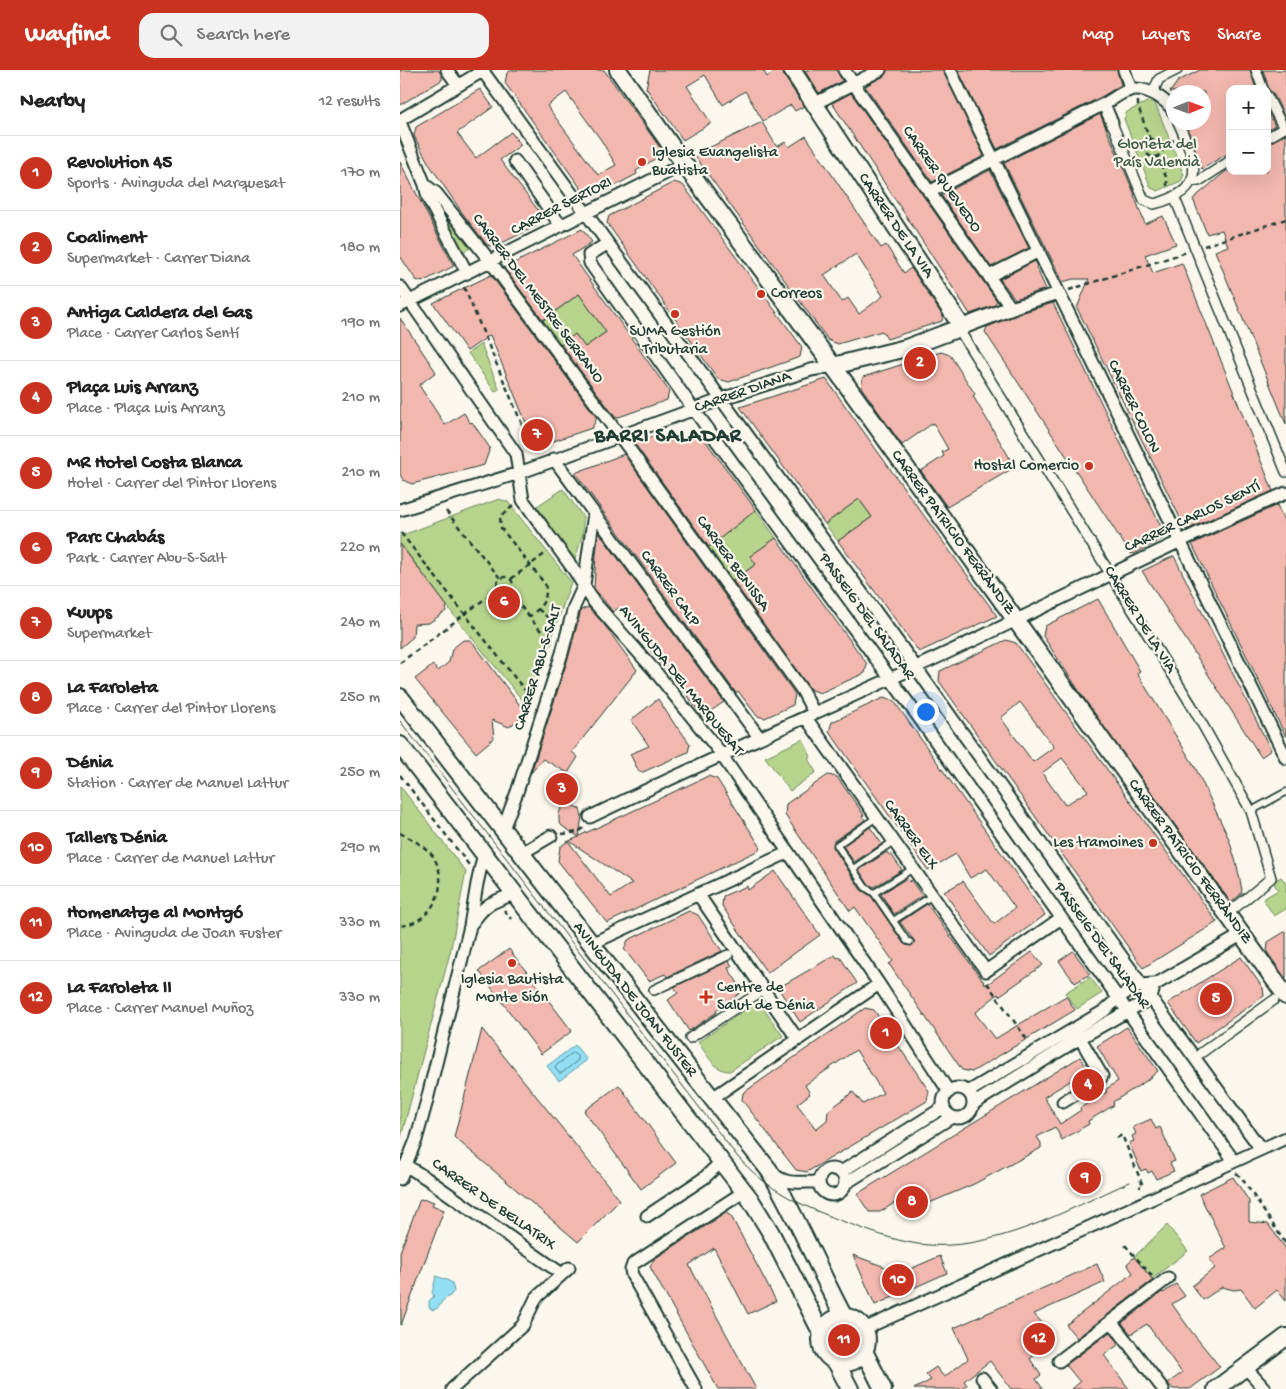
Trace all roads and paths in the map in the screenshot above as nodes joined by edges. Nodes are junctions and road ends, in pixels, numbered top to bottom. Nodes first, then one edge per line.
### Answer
1 (447, 70) edge
2 (483, 70) edge
3 (618, 70) edge
4 (792, 70) edge
5 (844, 70) edge
6 (880, 70) edge
7 (950, 70) edge
8 (1124, 70) edge
9 (1177, 70) edge
10 (1256, 70) edge
11 (854, 83) junction
12 (458, 85) junction
13 (1262, 85) edge
14 (1133, 90) junction
15 (1152, 94) junction
16 (1166, 102) edge
17 (1271, 103) edge
18 (814, 104) junction
19 (1104, 104) junction
20 (400, 121) edge
21 (1112, 123) joint
22 (1284, 125) edge
23 (1182, 130) edge
24 (1271, 135) edge
25 (1150, 140) junction
26 (1172, 141) dead end
27 (1162, 145) junction
28 (1157, 156) junction
29 (994, 159) junction
30 (515, 161) dead end
31 (684, 164) junction
32 (1226, 164) edge
33 (1193, 181) junction
34 (425, 185) junction
35 (929, 192) junction
36 (1171, 198) junction
37 (586, 214) junction
38 (1286, 219) edge
39 (561, 226) junction
40 (607, 244) junction
41 (1196, 249) junction
42 (1039, 251) junction
43 (490, 262) junction
44 (463, 275) junction
45 (989, 276) junction
46 (400, 287) edge
47 (1059, 293) junction
48 (405, 304) edge
49 (1011, 308) junction
50 (960, 327) junction
51 (833, 366) junction
52 (722, 400) junction
53 (694, 410) junction
54 (618, 437) junction
55 (532, 448) dead end
56 (554, 459) junction
57 (519, 472) junction
58 (1286, 472) edge
59 (1286, 493) edge
60 (523, 500) junction
61 (400, 507) edge
62 (446, 512) dead end
63 (594, 513) junction
64 (401, 533) edge
65 (1182, 542) junction
66 (549, 550) dead end
67 (530, 566) junction
68 (1111, 575) junction
69 (500, 578) junction
70 (512, 579) junction
71 (584, 585) junction
72 (498, 589) junction
73 (510, 592) junction
74 (538, 609) junction
75 (465, 616) junction
76 (529, 617) junction
77 (1015, 620) junction
78 (558, 626) dead end
79 (552, 644) dead end
80 (400, 663) edge
81 (915, 667) junction
82 (890, 679) junction
83 (400, 697) edge
84 (534, 702) dead end
85 (810, 715) junction
86 (759, 737) junction
87 (400, 745) edge
88 (720, 754) junction
89 (1286, 758) edge
90 (400, 775) edge
91 (1286, 792) edge
92 (1251, 812) junction
93 (590, 817) joint
94 (877, 818) junction
95 (503, 829) junction
96 (400, 833) edge
97 (551, 836) joint
98 (894, 841) junction
99 (788, 852) junction
100 (484, 853) junction
101 (522, 853) junction
102 (914, 868) junction
103 (473, 869) dead end
104 (852, 869) junction
105 (874, 893) junction
106 (514, 894) junction
107 (698, 894) junction
108 (933, 895) junction
109 (502, 907) dead end
110 (1230, 912) dead end
111 (1061, 918) junction
112 (511, 919) dead end
113 (894, 922) junction
114 (400, 926) edge
115 (470, 926) junction
116 (1241, 934) junction
117 (910, 942) dead end
118 (591, 944) junction
119 (728, 955) dead end
120 (985, 975) junction
121 (878, 984) junction
122 (1141, 984) junction
123 (1156, 984) junction
124 (654, 990) dead end
125 (758, 994) dead end
126 (1119, 998) junction
127 (1151, 998) junction
128 (1280, 998) edge
129 (1129, 1011) junction
130 (690, 1038) dead end
131 (1080, 1038) junction
132 (798, 1040) junction
133 (1028, 1041) dead end
134 (1201, 1053) dead end
135 (949, 1092) junction
136 (968, 1092) junction
137 (711, 1099) junction
138 (1063, 1102) dead end
139 (973, 1104) junction
140 (944, 1107) junction
141 (952, 1116) junction
142 (1117, 1138) dead end
143 (1286, 1138) edge
144 (1261, 1149) junction
145 (1132, 1159) junction
146 (1127, 1161) dead end
147 (721, 1162) junction
148 (405, 1165) junction
149 (1234, 1167) junction
150 (769, 1170) junction
151 (844, 1178) junction
152 (400, 1179) edge
153 (819, 1182) junction
154 (1139, 1188) dead end
155 (744, 1192) junction
156 (647, 1216) dead end
157 (1286, 1244) edge
158 (1125, 1245) dead end
159 (1164, 1282) joint
160 (844, 1317) junction
161 (1111, 1321) junction
162 (864, 1329) junction
163 (822, 1334) junction
164 (1286, 1337) edge
165 (864, 1351) junction
166 (1059, 1361) dead end
167 (836, 1362) junction
168 (1245, 1368) junction
169 (982, 1378) dead end
170 (452, 1389) edge
171 (696, 1389) edge
172 (850, 1389) edge
173 (883, 1389) edge
174 (991, 1389) edge
175 (1163, 1389) edge
176 (1216, 1389) edge
177 (1265, 1389) edge

1 - 12 street
2 - 12 street
2 - 37 street, PASSEIG DEL SALADAR
3 - 31 main road, CARRER PATRICIO FERRÀNDIZ
4 - 18 main road
5 - 11 street, CARRER QUEVEDO
6 - 11 street
7 - 29 street, CARRER COLON
8 - 14 street
9 - 15 street
10 - 13 street
11 - 18 street
11 - 35 street, CARRER QUEVEDO
12 - 20 street
14 - 15 street
14 - 19 street
14 - 25 path
15 - 16 street
17 - 22 street
18 - 50 main road, CARRER DE LA VIA
19 - 21 street
19 - 29 street
20 - 34 street, CARRER DEL MESTRE SERRANO
21 - 36 street
22 - 24 street
23 - 33 street
25 - 27 path
25 - 28 path
26 - 27 path
27 - 28 path
28 - 36 path
29 - 35 street
29 - 42 street, CARRER COLON
30 - 39 street
31 - 37 street, CARRER SERTORI
31 - 51 main road, CARRER PATRICIO FERRÀNDIZ
32 - 33 street
33 - 36 street
34 - 43 street, CARRER DEL MESTRE SERRANO
34 - 44 street, CARRER DEL MESTRE SERRANO
35 - 45 street, CARRER QUEVEDO
36 - 41 street
37 - 39 street, CARRER SERTORI
37 - 40 street, PASSEIG DEL SALADAR
38 - 41 path
39 - 43 street, CARRER SERTORI
40 - 52 street, PASSEIG DEL SALADAR
40 - 53 street, PASSEIG DEL SALADAR
41 - 47 path
41 - 58 street
42 - 45 street
42 - 47 street, CARRER COLON
43 - 44 street, CARRER SERTORI
43 - 54 street, CARRER DEL MESTRE SERRANO
44 - 48 street, CARRER SERTORI
44 - 55 path
45 - 49 street, CARRER QUEVEDO
46 - 48 street, AVINGUDA DEL MARQUESAT
47 - 49 street, CARRER DIANA
47 - 65 street, CARRER COLON
48 - 57 street, AVINGUDA DEL MARQUESAT
49 - 50 street, CARRER DIANA
50 - 51 main road, CARRER DIANA
50 - 68 street, CARRER DE LA VIA
51 - 52 street, CARRER DIANA
51 - 77 main road, CARRER PATRICIO FERRÀNDIZ
52 - 53 street, CARRER DIANA
52 - 81 street, PASSEIG DEL SALADAR
53 - 54 street, CARRER DIANA
53 - 82 street, PASSEIG DEL SALADAR
54 - 56 street, CARRER DIANA
54 - 85 street, CARRER BENISSA
56 - 57 street, CARRER DIANA
56 - 63 street, CARRER CALP
57 - 60 street, AVINGUDA DEL MARQUESAT
57 - 61 street, CARRER DIANA
59 - 65 street, CARRER CARLOS SENTÍ
60 - 67 path
60 - 71 street, AVINGUDA DEL MARQUESAT
62 - 69 path
63 - 71 street, CARRER ABU-S-SALT
63 - 86 street, CARRER CALP
64 - 75 path
65 - 68 street, CARRER CARLOS SENTÍ
65 - 89 street, CARRER COLON
66 - 67 path
67 - 70 path
67 - 74 path
68 - 77 street, CARRER CARLOS SENTÍ
68 - 92 street, CARRER DE LA VIA
69 - 70 path
69 - 72 path
70 - 73 path
71 - 88 street, AVINGUDA DEL MARQUESAT
71 - 95 street, CARRER ABU-S-SALT
72 - 73 path
72 - 75 path
73 - 76 path
74 - 76 path
74 - 78 path
75 - 80 path
75 - 84 path
76 - 79 path
77 - 81 street, CARRER CARLOS SENTÍ
77 - 116 main road, CARRER PATRICIO FERRÀNDIZ
81 - 82 street, CARRER CARLOS SENTÍ
81 - 122 street, PASSEIG DEL SALADAR
82 - 85 street, CARRER CARLOS SENTÍ
82 - 111 street, PASSEIG DEL SALADAR
83 - 95 main road, AVINGUDA DE JOAN FUSTER
85 - 86 street, CARRER CARLOS SENTÍ
85 - 94 street, CARRER ELX
86 - 88 street, CARRER CARLOS SENTÍ
87 - 100 main road, AVINGUDA DE JOAN FUSTER
88 - 93 street, CARRER CARLOS SENTÍ
88 - 99 street, AVINGUDA DEL MARQUESAT
90 - 103 path
91 - 92 lane
92 - 110 street, CARRER DE LA VIA
93 - 97 path
94 - 98 street, CARRER ELX
94 - 104 lane
95 - 101 main road, AVINGUDA DE JOAN FUSTER
96 - 114 path
97 - 101 street
98 - 102 street, CARRER ELX
98 - 104 lane
99 - 107 street
99 - 121 street, AVINGUDA DEL MARQUESAT
100 - 106 main road, AVINGUDA DE JOAN FUSTER
100 - 115 street
101 - 118 main road, AVINGUDA DE JOAN FUSTER
102 - 105 lane
102 - 108 street, CARRER ELX
104 - 105 lane
105 - 113 lane
106 - 115 street
106 - 147 main road, AVINGUDA DE JOAN FUSTER
107 - 118 street
107 - 132 street
108 - 113 lane
108 - 120 street, CARRER ELX
109 - 112 path
111 - 120 street
111 - 126 street, PASSEIG DEL SALADAR
113 - 117 lane
115 - 148 street
116 - 123 street
116 - 128 main road, CARRER PATRICIO FERRÀNDIZ
118 - 137 main road, AVINGUDA DE JOAN FUSTER
119 - 124 street
120 - 133 path
121 - 132 street
121 - 135 street, AVINGUDA DEL MARQUESAT
122 - 123 street
122 - 126 street
122 - 127 street, PASSEIG DEL SALADAR
123 - 127 street
125 - 130 street
126 - 129 street, PASSEIG DEL SALADAR
126 - 136 street
127 - 129 street
127 - 144 street, PASSEIG DEL SALADAR
128 - 134 street
129 - 131 street
129 - 149 street, PASSEIG DEL SALADAR
131 - 138 street
131 - 139 street
132 - 137 street
135 - 136 street
135 - 140 street
136 - 139 street
137 - 150 main road, AVINGUDA DE JOAN FUSTER
139 - 141 street
140 - 141 street
140 - 151 street
141 - 151 street
142 - 145 path
143 - 144 street
144 - 149 street
145 - 146 path
145 - 154 path
147 - 155 main road, AVINGUDA DE JOAN FUSTER
147 - 156 street
148 - 152 street
148 - 170 street, CARRER DE BELLATRIX
149 - 157 path
149 - 162 street
150 - 153 street
150 - 160 main road, AVINGUDA DE JOAN FUSTER
151 - 153 street
151 - 153 street
155 - 163 main road, AVINGUDA DE JOAN FUSTER
155 - 171 street
158 - 159 path
159 - 161 street
160 - 162 main road
160 - 163 main road
161 - 166 street
161 - 175 street
162 - 165 main road
163 - 167 main road
164 - 168 main road
165 - 167 main road
165 - 173 main road
167 - 172 main road
168 - 176 main road
168 - 177 street
169 - 174 street

